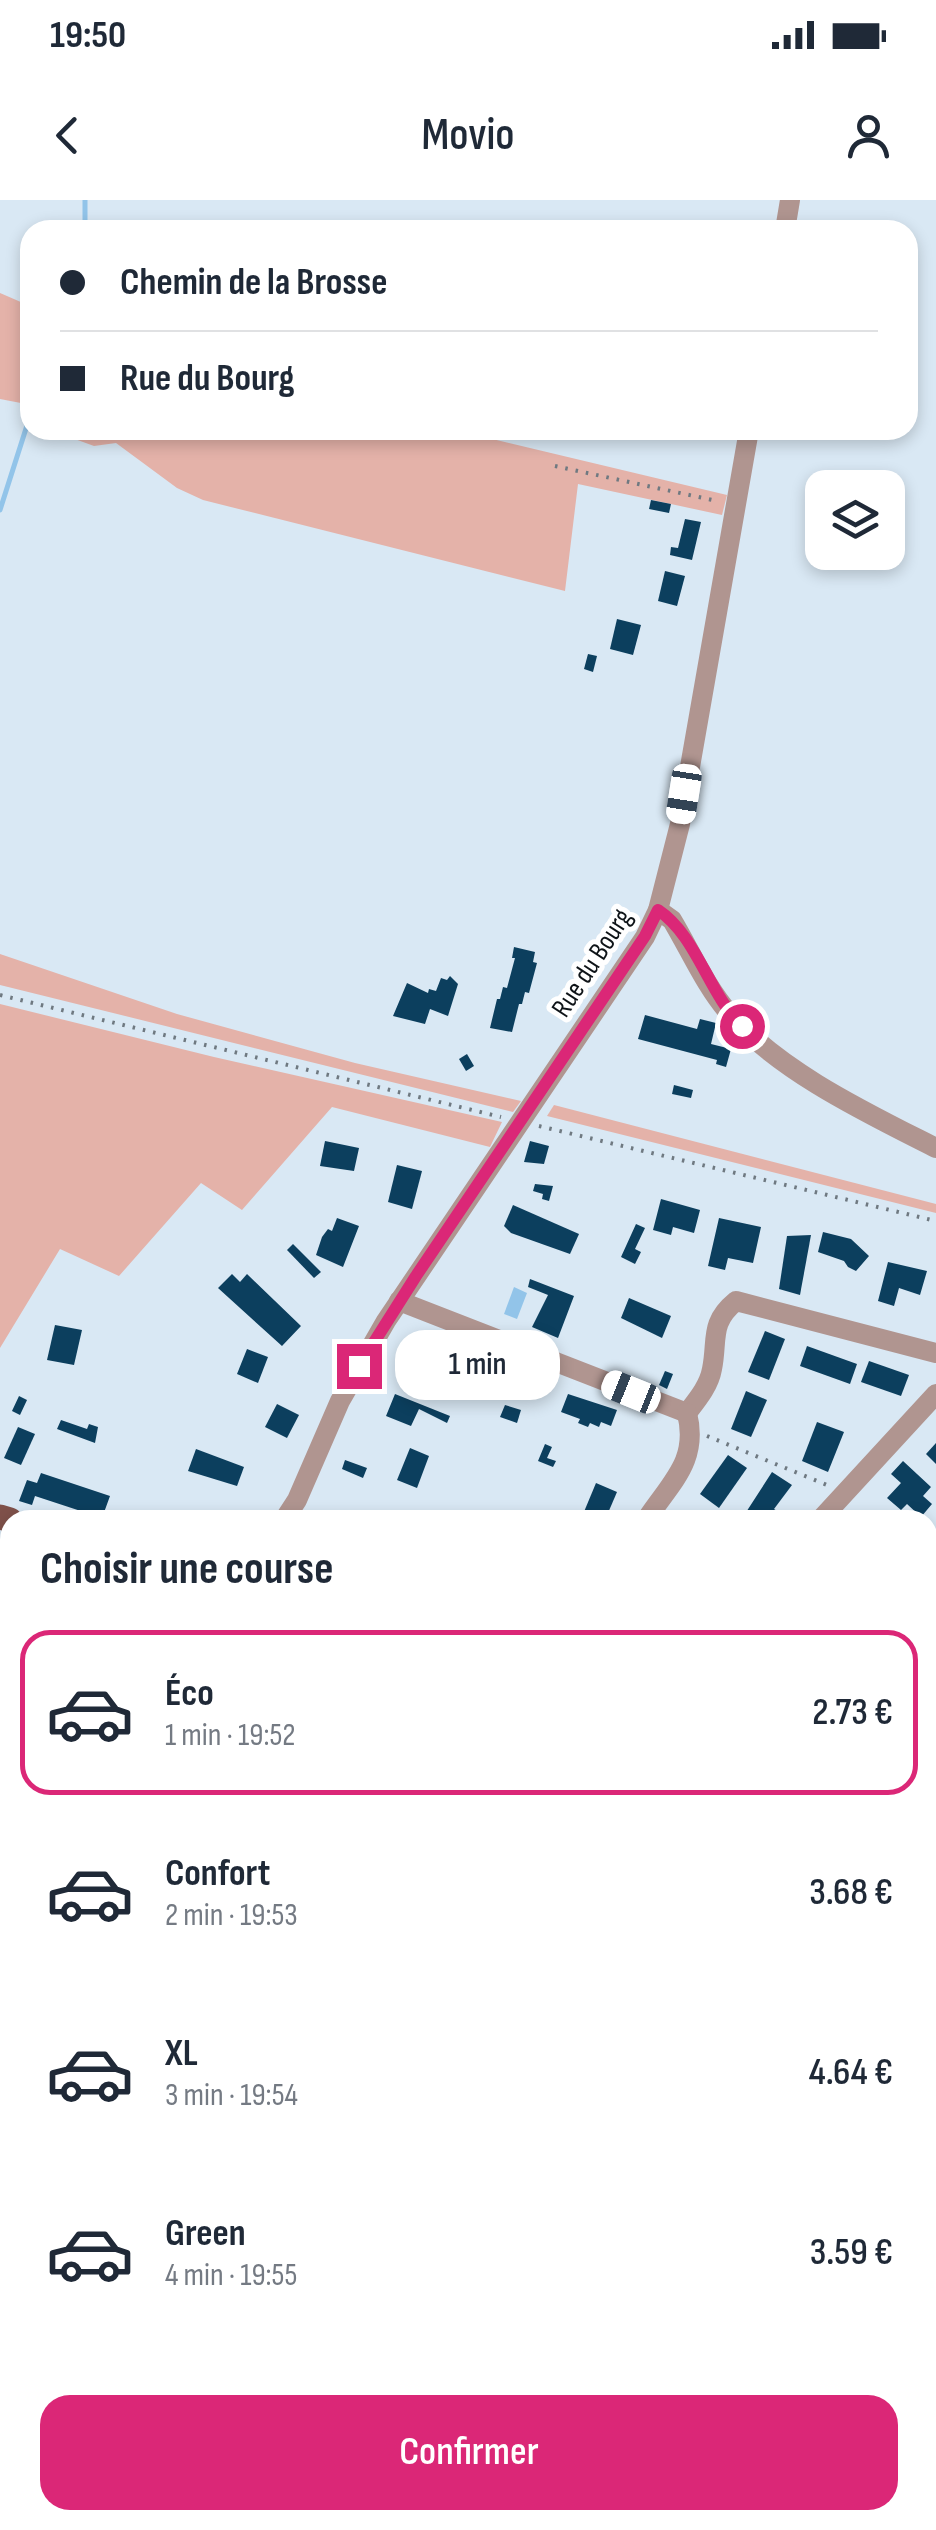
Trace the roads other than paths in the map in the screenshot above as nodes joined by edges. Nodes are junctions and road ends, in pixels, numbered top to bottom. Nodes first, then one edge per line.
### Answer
1 (747, 440) edge
2 (658, 910) junction
3 (936, 1148) edge
4 (399, 1302) junction
5 (936, 1352) edge
6 (936, 1394) edge
7 (689, 1421) junction
8 (297, 1510) edge
9 (653, 1510) edge
10 (829, 1510) edge

1 - 2 street, Rue du Bourg
2 - 3 street
2 - 4 street, Rue du Bourg
4 - 7 street
4 - 8 street, Rue du Bourg
5 - 7 street
6 - 10 street
7 - 9 street

